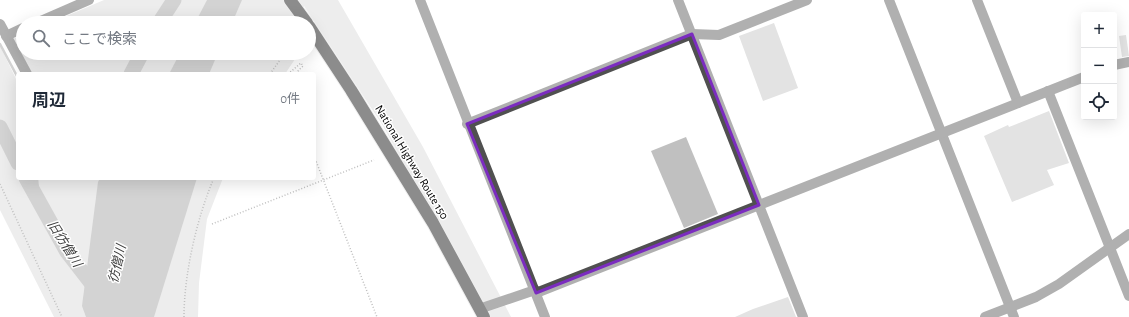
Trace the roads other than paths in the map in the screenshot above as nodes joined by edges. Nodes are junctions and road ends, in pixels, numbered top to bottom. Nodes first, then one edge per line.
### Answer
1 (89, 0) edge
2 (420, 0) edge
3 (678, 0) edge
4 (807, 0) edge
5 (889, 0) edge
6 (977, 0) edge
7 (293, 4) edge
8 (52, 16) edge
9 (302, 16) edge
10 (0, 24) edge
11 (16, 31) edge
12 (692, 34) junction
13 (6, 36) junction
14 (316, 37) edge
15 (16, 54) edge
16 (19, 60) edge
17 (1129, 62) edge
18 (1117, 64) edge
19 (26, 72) edge
20 (1081, 77) edge
21 (1048, 91) junction
22 (1018, 103) junction
23 (467, 124) junction
24 (941, 133) junction
25 (759, 205) junction
26 (1129, 234) edge
27 (1110, 247) junction
28 (536, 292) junction
29 (1129, 296) edge
30 (1010, 307) junction
31 (482, 313) edge
32 (545, 317) edge
33 (803, 317) edge
34 (986, 317) edge
35 (1014, 317) edge

1 - 8 street
2 - 23 street
3 - 12 street
4 - 12 street
5 - 24 street
6 - 22 street
7 - 9 highway
10 - 13 street
11 - 13 street
12 - 23 street
12 - 25 street
13 - 15 street
14 - 31 highway, National Highway Route 150
16 - 19 street
17 - 18 street
20 - 21 street
21 - 22 street
21 - 27 street
22 - 24 street
23 - 28 street
24 - 25 street
24 - 30 street
25 - 28 street
25 - 33 street
26 - 27 street
27 - 29 street
27 - 30 street
28 - 31 street
28 - 32 street
30 - 34 street
30 - 35 street

